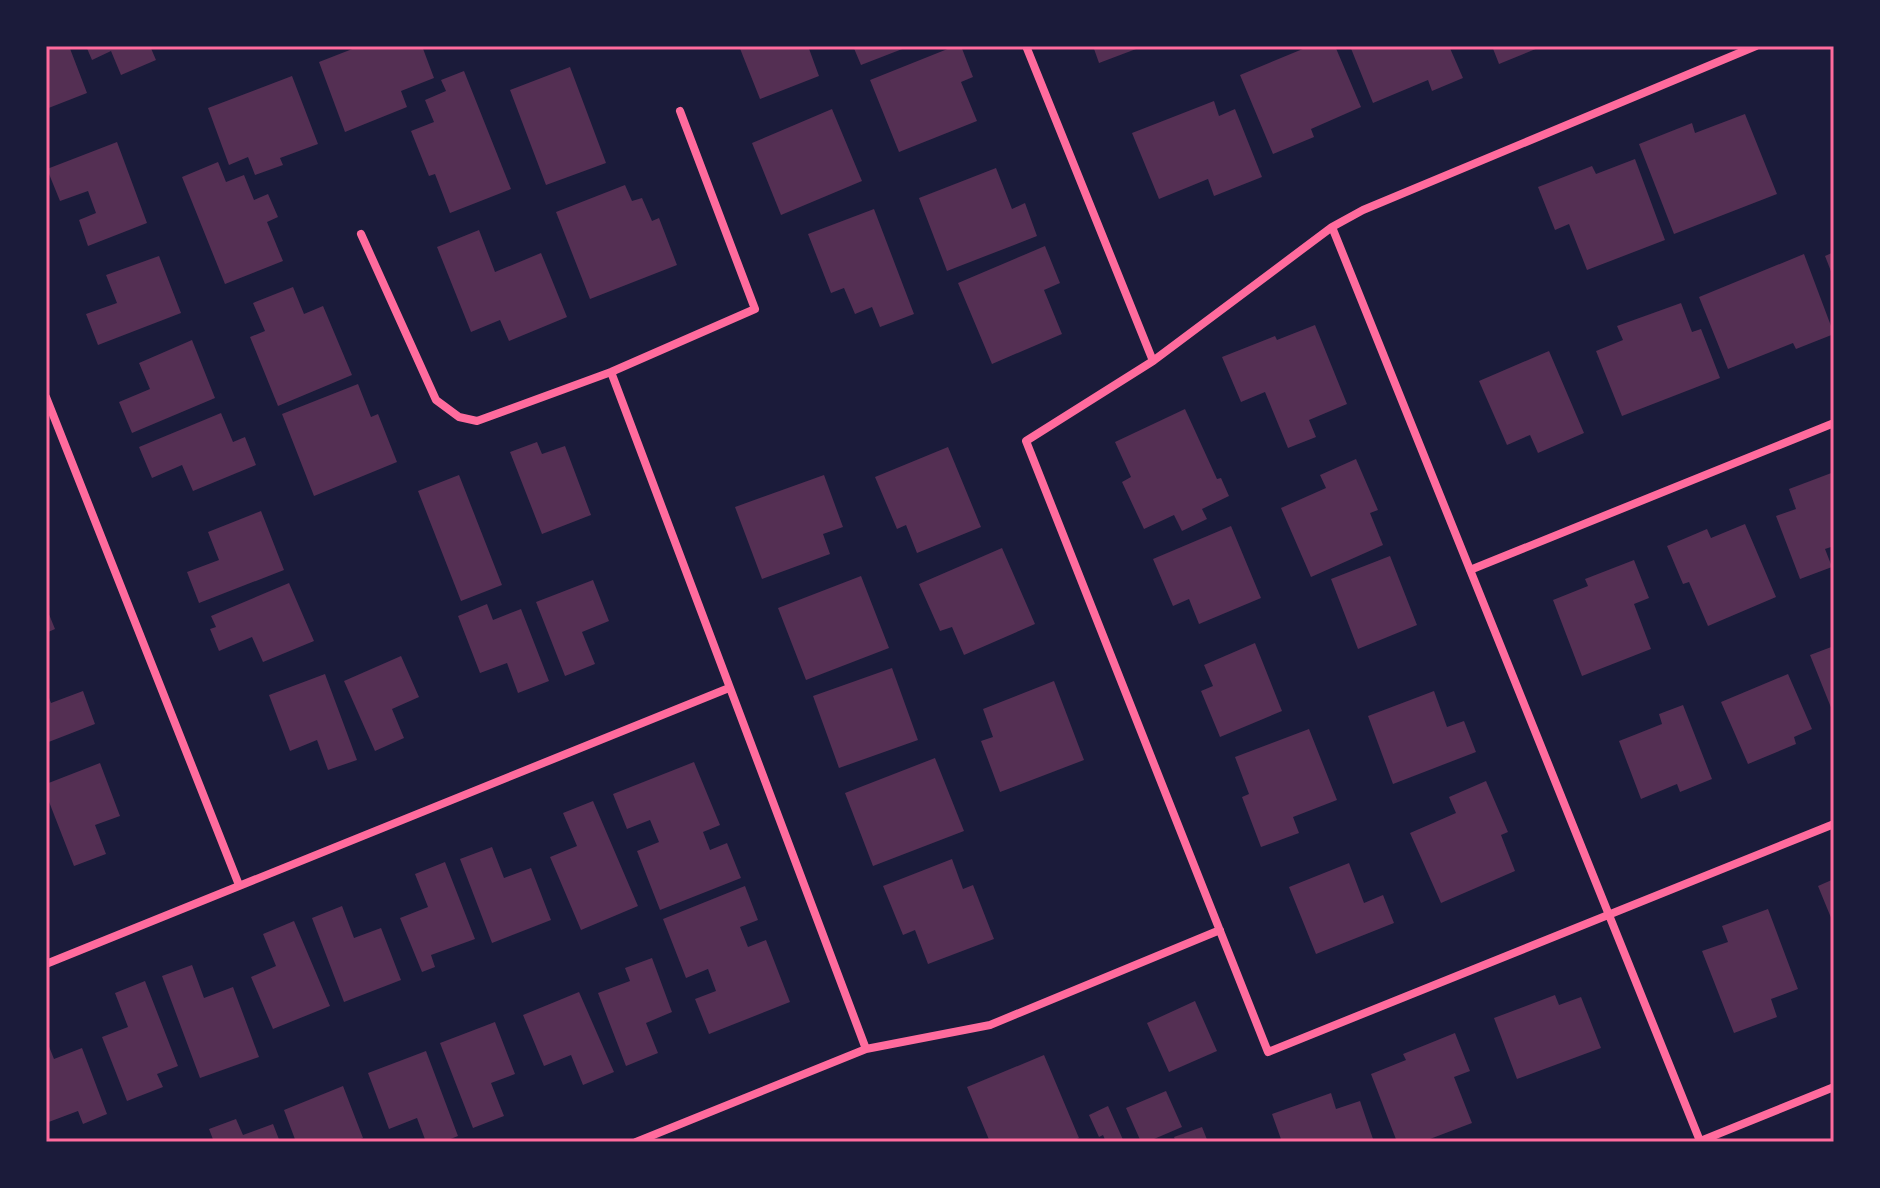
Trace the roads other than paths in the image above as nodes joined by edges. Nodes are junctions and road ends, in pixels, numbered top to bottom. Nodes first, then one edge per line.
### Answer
1 (1026, 46) edge
2 (1756, 46) edge
3 (680, 111) dead end
4 (1332, 227) junction
5 (361, 234) dead end
6 (1153, 361) junction
7 (611, 372) junction
8 (46, 397) edge
9 (1834, 423) edge
10 (1470, 570) junction
11 (729, 688) junction
12 (1834, 824) edge
13 (239, 885) junction
14 (1609, 915) junction
15 (1220, 930) junction
16 (46, 964) edge
17 (866, 1049) junction
18 (1834, 1087) edge
19 (636, 1142) edge
20 (1699, 1142) edge

1 - 6 street
2 - 4 street
3 - 7 street
4 - 6 street
4 - 10 street
5 - 7 street
6 - 15 street
7 - 11 street
8 - 13 street
9 - 10 street
10 - 14 street
11 - 13 street
11 - 17 street
12 - 14 street
13 - 16 street
14 - 15 street
14 - 20 street
15 - 17 street
17 - 19 street
18 - 20 street

